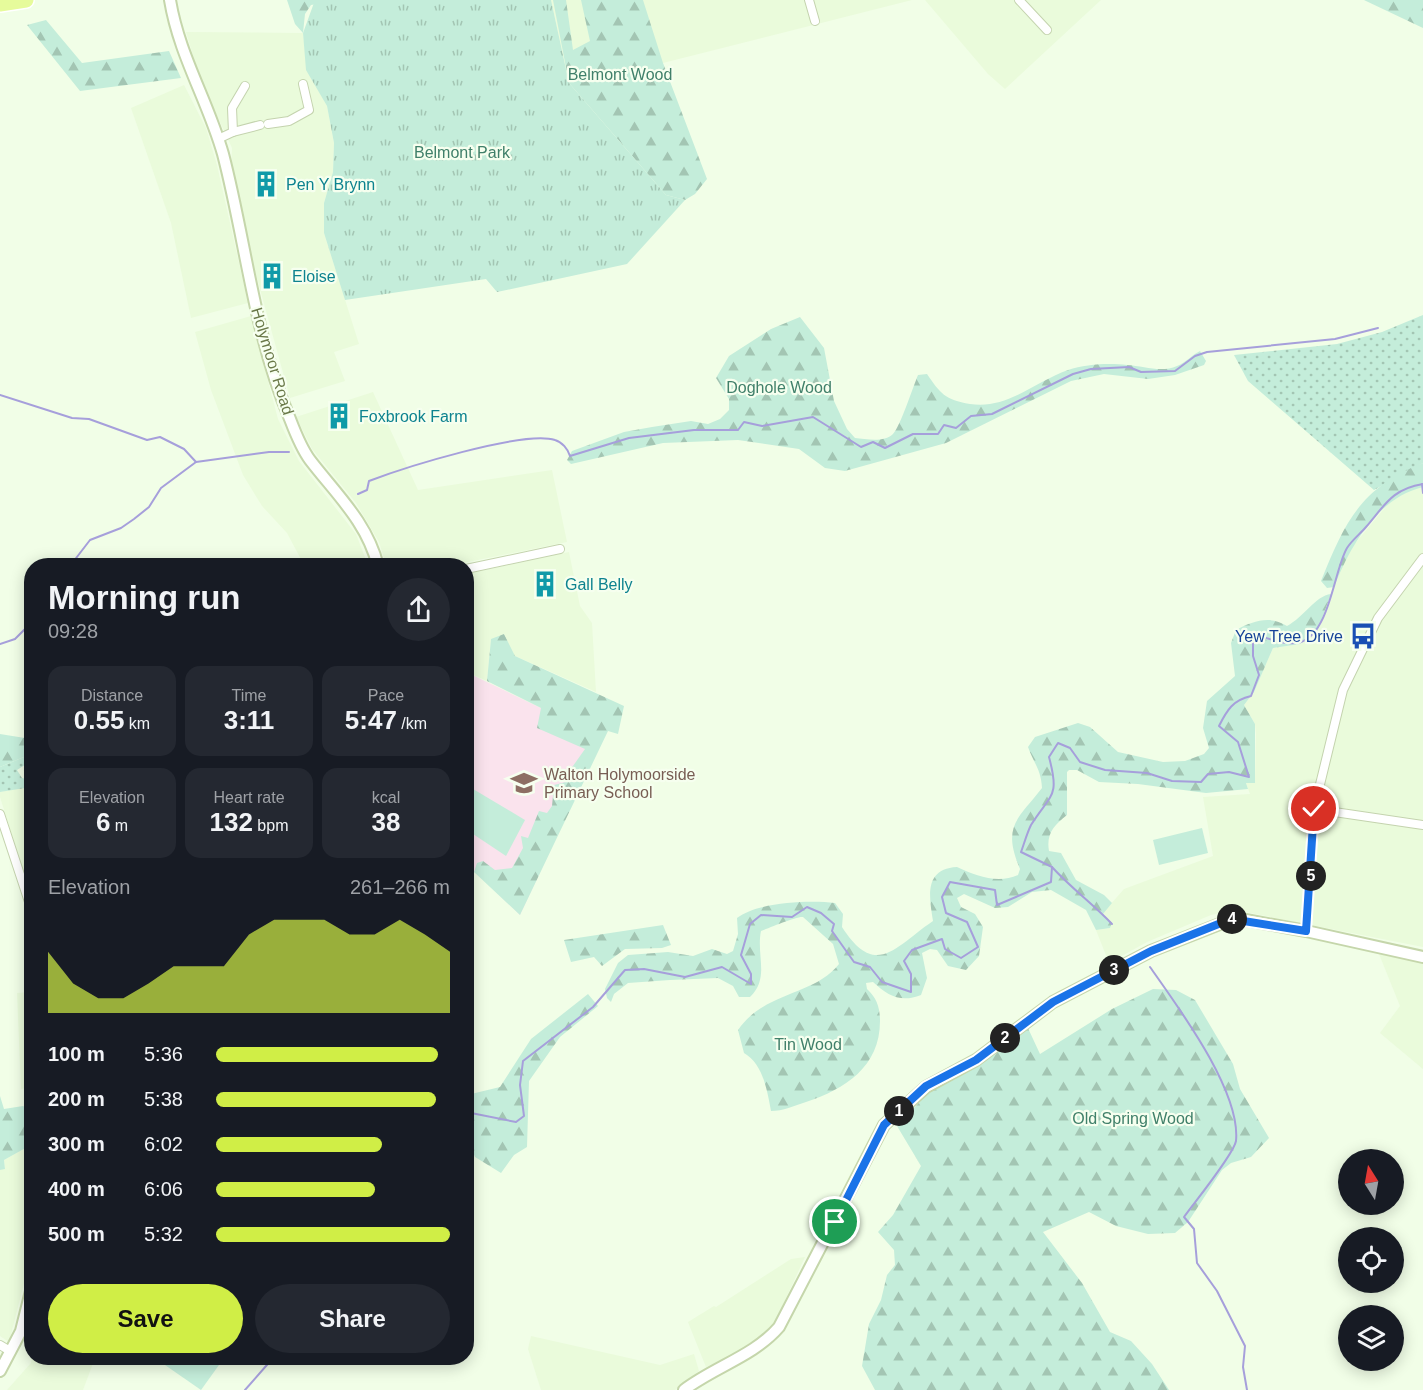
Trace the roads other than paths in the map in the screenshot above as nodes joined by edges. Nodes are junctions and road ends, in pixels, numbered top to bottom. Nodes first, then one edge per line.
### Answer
1 (26, 0) edge
2 (170, 0) edge
3 (809, 0) edge
4 (1019, 0) edge
5 (0, 4) edge
6 (815, 21) dead end
7 (1047, 30) dead end
8 (303, 84) dead end
9 (245, 86) dead end
10 (233, 132) junction
11 (218, 139) junction
12 (560, 549) dead end
13 (376, 558) edge
14 (1423, 558) edge
15 (474, 566) edge
16 (1314, 809) junction
17 (0, 814) edge
18 (1423, 825) edge
19 (24, 887) edge
20 (1306, 931) junction
21 (1423, 957) edge
22 (24, 1319) edge
23 (0, 1345) edge
24 (10, 1351) junction
25 (0, 1371) edge
26 (684, 1390) edge

1 - 5 highway
2 - 11 street, Holymoor Road
3 - 6 street
4 - 7 street
8 - 10 street
9 - 10 street
10 - 11 street
11 - 13 street, Holymoor Road
12 - 15 street
14 - 16 street
16 - 18 street
16 - 20 street
17 - 19 street
20 - 21 street
20 - 26 street
22 - 24 street
23 - 24 street
24 - 25 street

